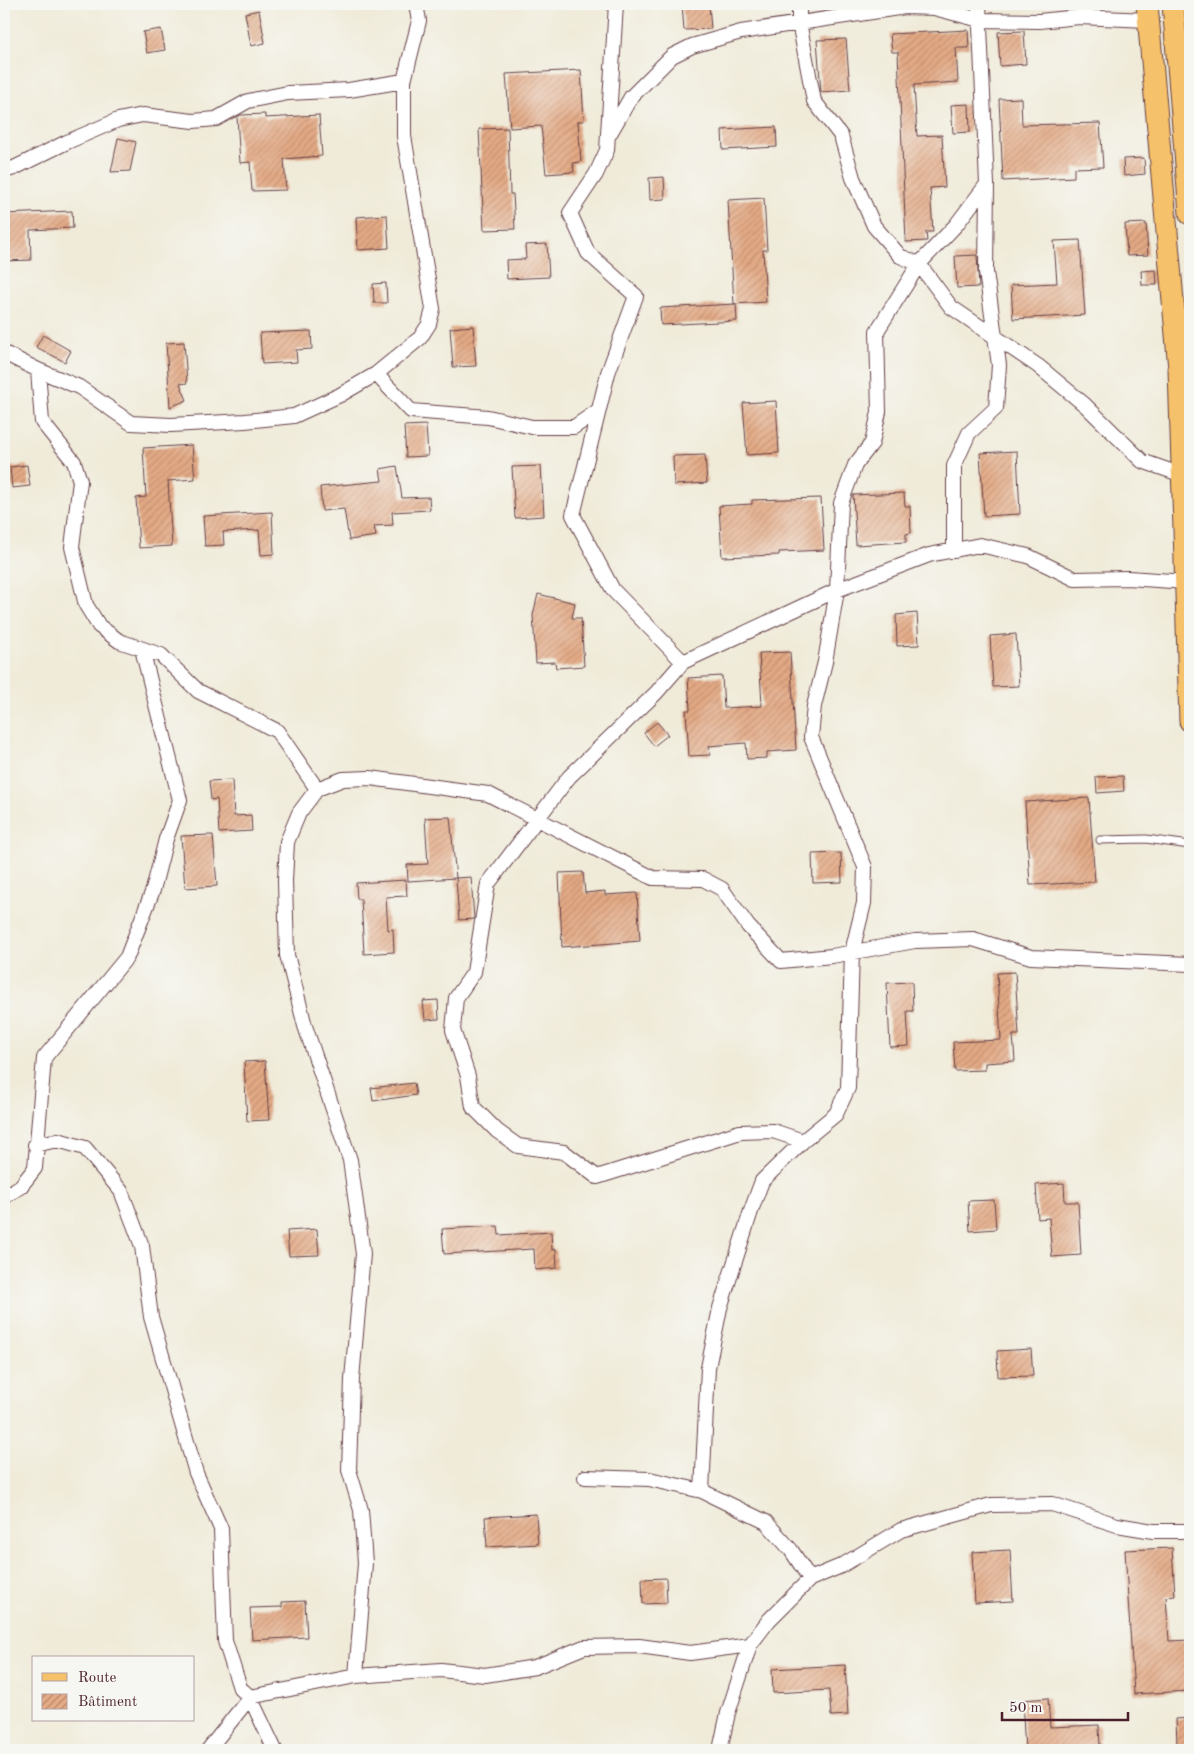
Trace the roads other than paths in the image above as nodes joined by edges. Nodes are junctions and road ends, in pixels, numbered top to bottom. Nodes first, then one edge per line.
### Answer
1 (416, 4) edge
2 (616, 4) edge
3 (799, 4) edge
4 (979, 4) edge
5 (1173, 4) edge
6 (1147, 12) edge
7 (980, 20) junction
8 (799, 22) junction
9 (404, 80) junction
10 (607, 138) junction
11 (4, 171) edge
12 (987, 184) junction
13 (1190, 214) edge
14 (919, 264) junction
15 (995, 335) junction
16 (4, 353) edge
17 (38, 370) junction
18 (376, 374) junction
19 (599, 410) junction
20 (1186, 474) edge
21 (954, 550) junction
22 (1188, 582) edge
23 (837, 590) junction
24 (142, 649) junction
25 (683, 662) junction
26 (1190, 721) edge
27 (318, 789) junction
28 (535, 820) junction
29 (1100, 840) dead end
30 (1190, 845) edge
31 (852, 952) junction
32 (1190, 964) edge
33 (802, 1140) junction
34 (35, 1145) junction
35 (4, 1197) edge
36 (585, 1477) dead end
37 (702, 1491) junction
38 (1190, 1530) edge
39 (810, 1579) junction
40 (750, 1645) junction
41 (356, 1676) junction
42 (250, 1698) junction
43 (208, 1750) edge
44 (275, 1750) edge
45 (720, 1750) edge

1 - 9 street
2 - 10 street
3 - 8 street
4 - 7 street
5 - 13 main road
6 - 7 street
6 - 20 main road
7 - 8 street
7 - 12 street
8 - 10 street
8 - 14 street
9 - 11 street
9 - 18 street
10 - 19 street
12 - 14 street
12 - 15 street
14 - 15 street
14 - 23 street
15 - 20 street
15 - 21 street
16 - 17 street
17 - 18 street
17 - 24 street
18 - 19 street
19 - 25 street
20 - 22 main road
21 - 22 street
21 - 23 street
22 - 26 main road
23 - 25 street
23 - 31 street
24 - 27 street
24 - 34 street
25 - 28 street
27 - 28 street
27 - 41 street
28 - 31 street
28 - 33 street
29 - 30 lane
31 - 32 street
31 - 33 street
33 - 37 street
34 - 35 street
34 - 42 street
36 - 37 street
37 - 39 street
38 - 39 street
39 - 40 street
40 - 41 street
40 - 45 street
41 - 42 street
42 - 43 street
42 - 44 street

